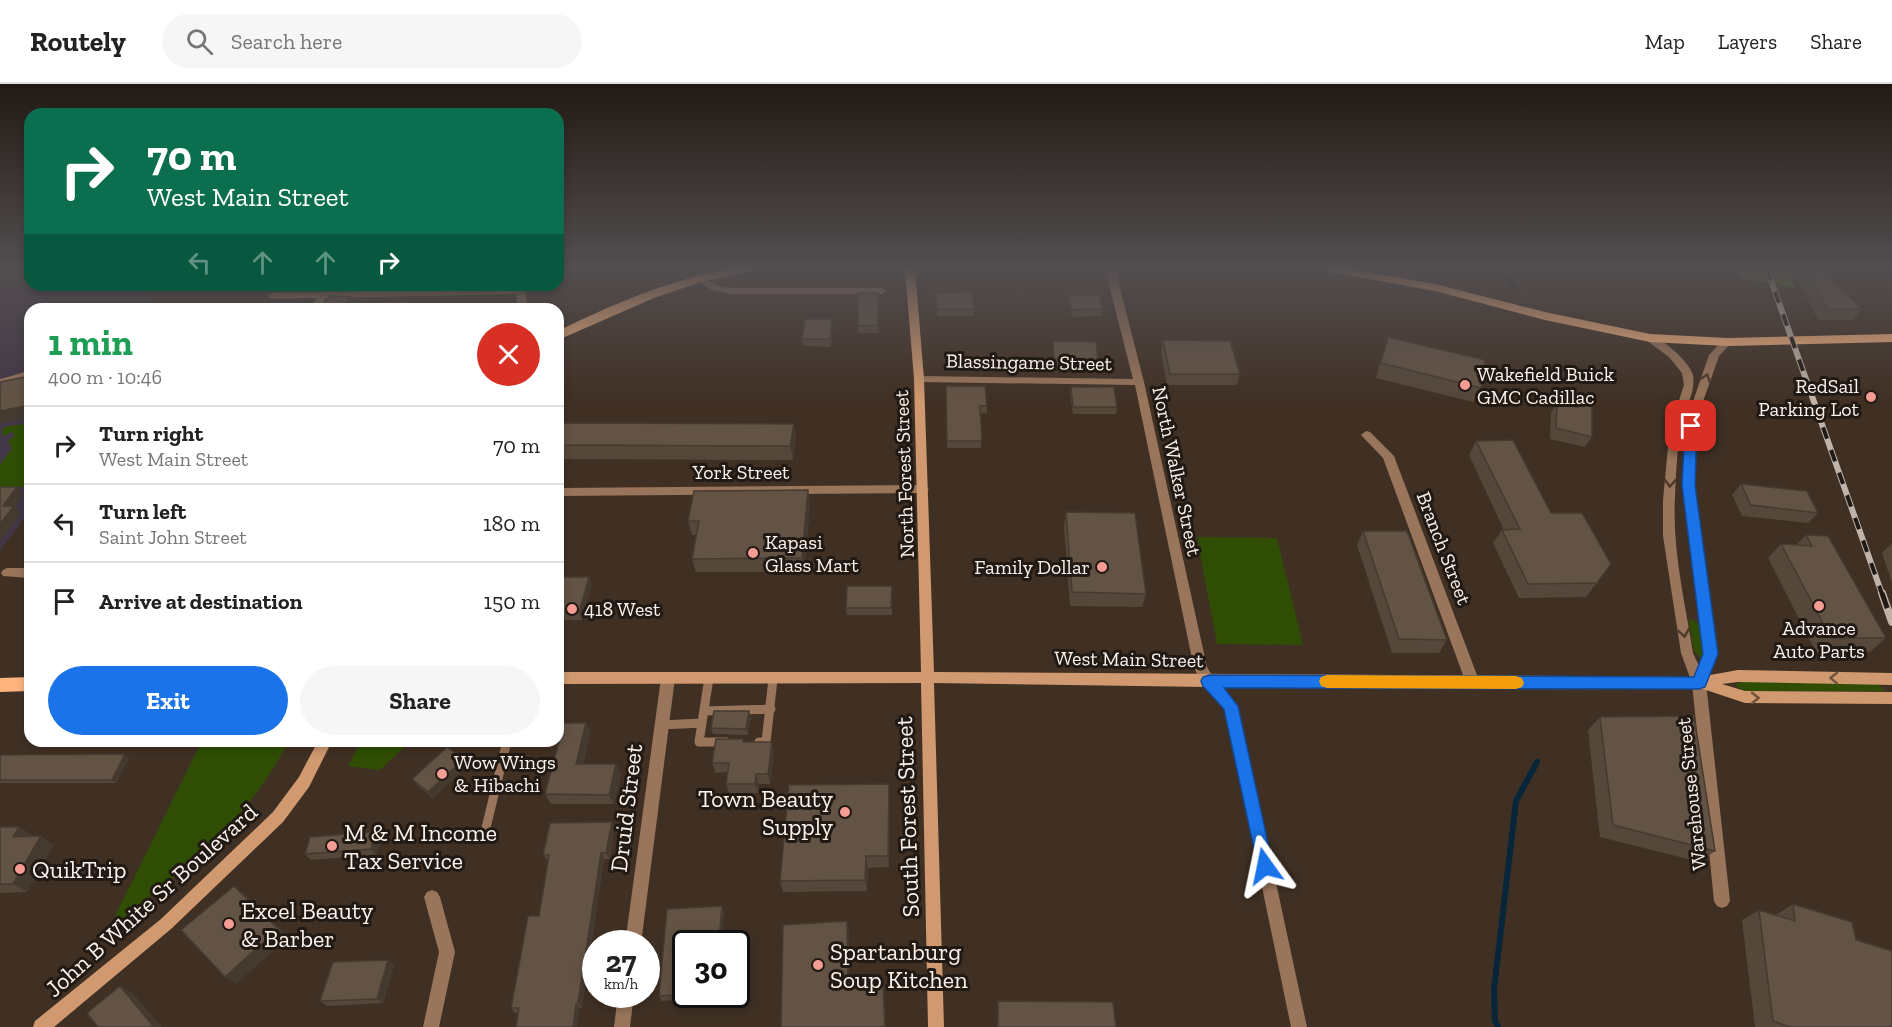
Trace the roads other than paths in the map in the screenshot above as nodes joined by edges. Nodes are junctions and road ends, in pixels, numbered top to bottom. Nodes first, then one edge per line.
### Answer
1 (607, 313) edge
2 (914, 313) edge
3 (1121, 313) edge
4 (1533, 313) edge
5 (564, 333) edge
6 (1650, 338) junction
7 (1892, 338) edge
8 (1727, 342) junction
9 (24, 376) edge
10 (919, 379) junction
11 (1139, 382) junction
12 (0, 383) edge
13 (1366, 435) dead end
14 (923, 489) junction
15 (564, 492) edge
16 (7, 573) dead end
17 (24, 573) edge
18 (564, 678) edge
19 (668, 678) junction
20 (709, 678) junction
21 (926, 678) junction
22 (773, 679) junction
23 (1892, 679) edge
24 (1209, 681) junction
25 (1473, 682) junction
26 (1699, 683) junction
27 (24, 684) edge
28 (0, 685) edge
29 (1892, 698) edge
30 (771, 709) junction
31 (704, 711) junction
32 (702, 723) junction
33 (661, 725) junction
34 (733, 742) edge
35 (744, 742) edge
36 (322, 747) edge
37 (506, 747) edge
38 (486, 828) dead end
39 (432, 897) dead end
40 (1722, 901) dead end
41 (635, 930) edge
42 (624, 1008) edge
43 (41, 1027) edge
44 (431, 1027) edge
45 (622, 1027) edge
46 (936, 1027) edge
47 (1299, 1027) edge

1 - 5 main road
2 - 10 street, North Forest Street
3 - 11 street, North Walker Street
4 - 6 main road
6 - 8 main road
6 -> 26 street
7 - 8 main road
26 -> 8 street
9 - 12 lane
10 - 11 street, Blassingame Street
10 - 14 street, North Forest Street
11 - 24 street, North Walker Street
13 - 25 street, Branch Street
14 - 15 street, York Street
14 - 21 street, North Forest Street
16 - 17 street
18 - 19 street, West Main Street
19 - 20 street, West Main Street
19 - 33 street, Druid Street
20 - 22 street, West Main Street
20 - 31 lane
21 - 22 street, West Main Street
21 - 24 street, West Main Street
21 - 46 street, South Forest Street
22 - 30 lane
23 -> 26 street, West Main Street
24 - 25 street, West Main Street
24 - 47 street
25 - 26 street, West Main Street
26 -> 29 street, West Main Street
26 - 40 street, Warehouse Street
27 - 28 main road
30 - 31 lane
30 - 35 lane
31 - 32 lane
32 - 33 lane
32 - 34 lane
33 - 41 street, Druid Street
36 - 43 street, John B White Sr Boulevard
37 - 38 lane
39 - 44 street
42 - 45 street

